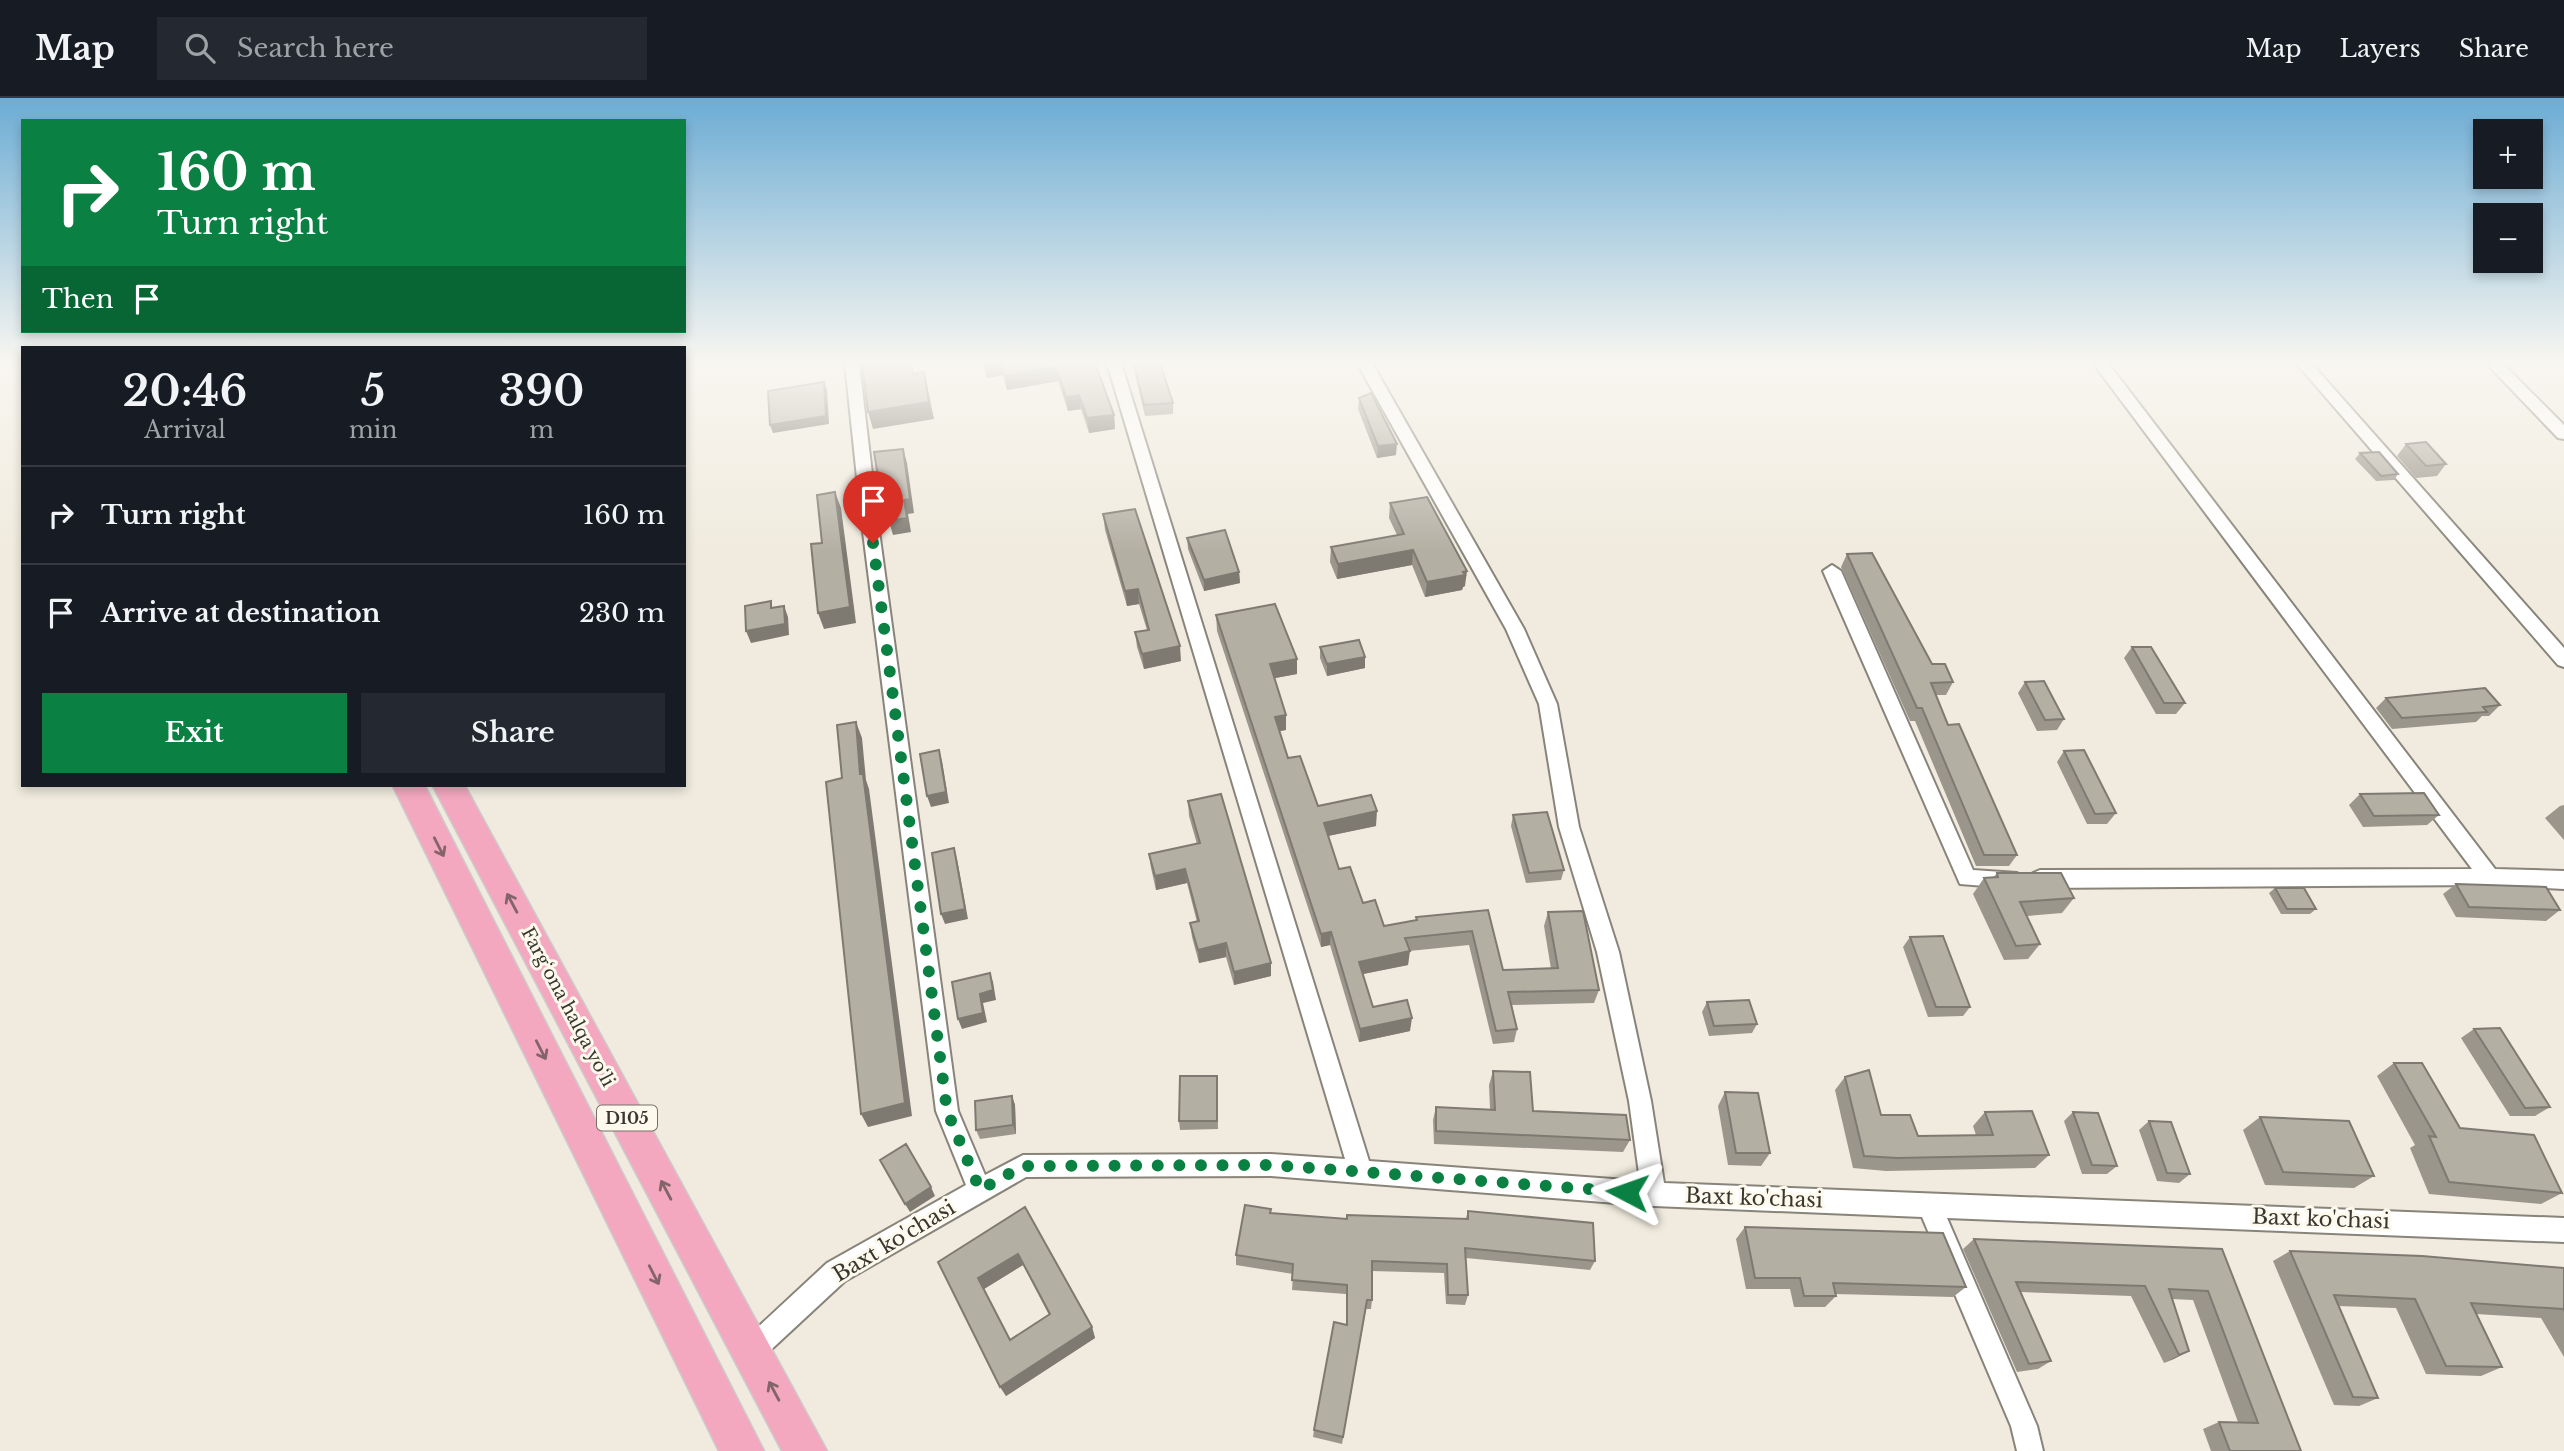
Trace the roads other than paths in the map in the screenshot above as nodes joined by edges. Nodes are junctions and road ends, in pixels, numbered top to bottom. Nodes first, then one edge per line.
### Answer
1 (859, 426) edge
2 (1133, 426) edge
3 (1400, 426) edge
4 (2148, 426) edge
5 (2358, 426) edge
6 (1832, 571) dead end
7 (2564, 660) edge
8 (410, 787) edge
9 (450, 787) edge
10 (2490, 877) junction
11 (2564, 880) edge
12 (1361, 1172) junction
13 (980, 1190) junction
14 (1654, 1194) junction
15 (1929, 1205) junction
16 (2564, 1230) edge
17 (751, 1350) junction
18 (742, 1451) edge
19 (805, 1451) edge
20 (2030, 1451) edge

1 - 13 street
2 - 12 street
3 - 14 street
4 - 10 street
5 - 7 street
6 - 10 street
8 -> 18 highway, D105
17 -> 9 highway, Farg‘ona halqa yo‘li / D105
10 - 11 street
12 - 13 street, Baxt ko'chasi
12 - 14 street, Baxt ko'chasi
13 - 17 street, Baxt ko'chasi
14 - 15 street, Baxt ko'chasi
15 - 16 street, Baxt ko'chasi
15 - 20 street
19 -> 17 highway, Farg‘ona halqa yo‘li / D105

